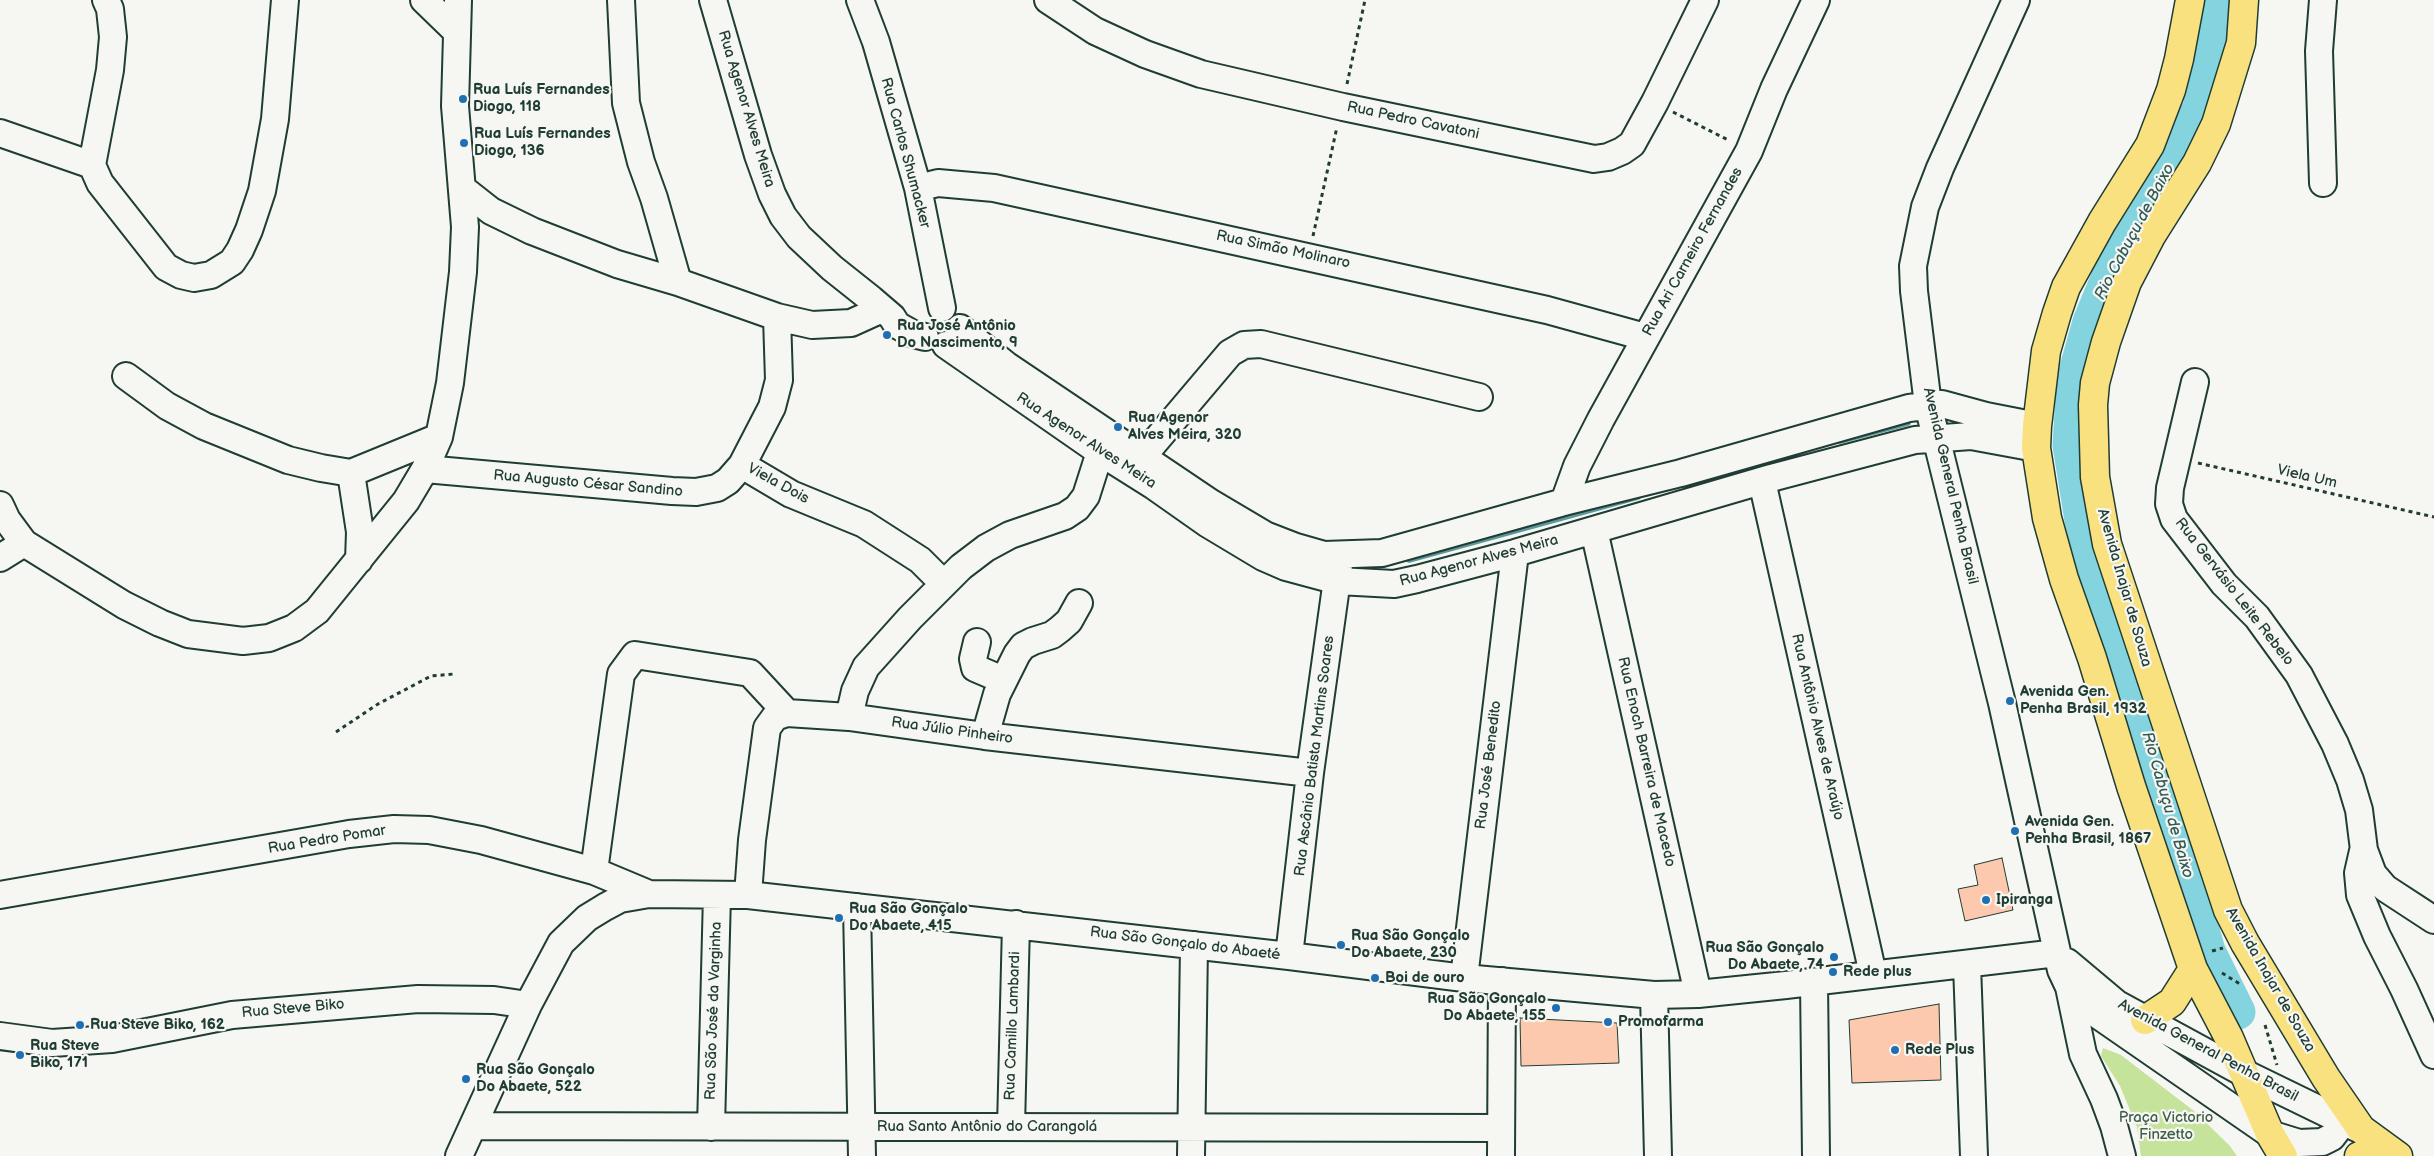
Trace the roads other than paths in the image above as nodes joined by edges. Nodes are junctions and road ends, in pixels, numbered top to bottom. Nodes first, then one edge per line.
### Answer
1 (106, 0) edge
2 (285, 0) edge
3 (424, 0) edge
4 (458, 0) edge
5 (621, 0) edge
6 (713, 0) edge
7 (860, 0) edge
8 (1048, 0) edge
9 (1705, 0) edge
10 (1816, 0) edge
11 (2016, 0) edge
12 (2190, 0) edge
13 (2244, 0) edge
14 (2322, 0) edge
15 (457, 32) junction
16 (0, 133) edge
17 (92, 165) junction
18 (2323, 184) dead end
19 (918, 188) junction
20 (464, 189) junction
21 (678, 282) junction
22 (887, 313) junction
23 (777, 317) junction
24 (939, 328) junction
25 (1645, 338) junction
26 (126, 376) dead end
27 (2195, 382) dead end
28 (1479, 397) dead end
29 (1928, 405) junction
30 (438, 437) junction
31 (2036, 437) junction
32 (1937, 438) junction
33 (1100, 452) junction
34 (1142, 457) junction
35 (742, 466) junction
36 (425, 469) junction
37 (351, 473) junction
38 (1762, 481) junction
39 (1564, 502) junction
40 (0, 505) edge
41 (1594, 530) junction
42 (24, 543) junction
43 (1382, 553) junction
44 (1515, 553) junction
45 (0, 558) edge
46 (359, 560) junction
47 (1339, 568) junction
48 (944, 584) junction
49 (1394, 584) junction
50 (1079, 603) dead end
51 (977, 642) dead end
52 (1003, 680) junction
53 (787, 712) junction
54 (849, 717) junction
55 (984, 736) junction
56 (1310, 773) junction
57 (2364, 850) junction
58 (594, 871) junction
59 (649, 894) junction
60 (717, 894) junction
61 (0, 895) edge
62 (748, 895) junction
63 (857, 906) junction
64 (2434, 920) edge
65 (1016, 924) junction
66 (1194, 945) junction
67 (2057, 953) junction
68 (1289, 956) junction
69 (1967, 964) junction
70 (2193, 969) junction
71 (1873, 974) junction
72 (1464, 978) junction
73 (1502, 981) junction
74 (1814, 982) junction
75 (2069, 986) junction
76 (1698, 994) junction
77 (1654, 995) junction
78 (528, 1004) junction
79 (2146, 1020) junction
80 (0, 1036) edge
81 (2434, 1056) edge
82 (2242, 1072) junction
83 (473, 1126) junction
84 (711, 1126) junction
85 (861, 1127) junction
86 (1010, 1127) junction
87 (1191, 1127) junction
88 (1501, 1128) junction
89 (2352, 1128) edge
90 (2277, 1145) edge
91 (2393, 1152) edge
92 (460, 1156) edge
93 (862, 1156) edge
94 (1191, 1156) edge
95 (1501, 1156) edge
96 (1658, 1156) edge
97 (1816, 1156) edge
98 (1974, 1156) edge
99 (2122, 1156) edge

1 - 17 street
2 - 17 street
3 - 15 street
4 - 15 street
5 - 21 street
6 - 22 street, Rua Agenor Alves Meira
7 - 19 street, Rua Carlos Shumacker
8 - 9 street, Rua Pedro Cavatoni
10 - 25 street, Rua Ari Carneiro Fernandes
11 - 29 street, Avenida General Penha Brasil
12 - 31 main road
13 - 89 main road, Avenida Inajar de Souza
14 - 18 street
15 - 20 street
16 - 17 street
19 - 24 street, Rua Carlos Shumacker
19 - 25 street, Rua Simão Molinaro
20 - 21 street
20 - 30 street
21 - 23 street
22 - 23 street
22 - 24 street, Rua Agenor Alves Meira
23 - 35 street, Viela Dois
24 - 33 street, Rua Agenor Alves Meira
24 - 34 street, Rua Agenor Alves Meira
25 - 39 street, Rua Ari Carneiro Fernandes
26 - 37 street
27 - 57 street, Rua Gervásio Leite Rebelo
28 - 34 street
29 - 31 street, Rua Agenor Alves Meira
29 - 32 street, Avenida General Penha Brasil
29 - 39 street, Rua Agenor Alves Meira
30 - 36 street
30 - 37 street
31 - 32 street, Rua Agenor Alves Meira
31 - 70 main road
32 - 38 street, Rua Agenor Alves Meira
32 - 67 street, Avenida General Penha Brasil
33 - 47 street, Rua Agenor Alves Meira
33 - 48 street
34 - 47 street, Rua Agenor Alves Meira
35 - 36 street, Rua Augusto César Sandino
35 - 48 street, Viela Dois
36 - 46 street
37 - 46 street
38 - 41 street, Rua Agenor Alves Meira
38 - 71 street, Rua Antônio Alves de Araújo
39 - 43 street, Rua Agenor Alves Meira
40 - 42 street
41 - 44 street, Rua Agenor Alves Meira
41 - 76 street, Rua Enoch Barreira de Macedo
42 - 45 street
42 - 46 street
43 - 47 street, Rua Agenor Alves Meira
43 - 49 street
44 - 49 street, Rua Agenor Alves Meira
44 - 72 street, Rua José Benedito
47 - 49 street, Rua Agenor Alves Meira
47 - 56 street, Rua Ascânio Batista Martins Soares
48 - 54 street
50 - 52 street
51 - 52 street
52 - 55 street
53 - 54 street, Rua Júlio Pinheiro
53 - 58 street
53 - 62 street
54 - 55 street, Rua Júlio Pinheiro
55 - 56 street, Rua Júlio Pinheiro
56 - 68 street, Rua Ascânio Batista Martins Soares
57 - 64 street, Rua Gervásio Leite Rebelo
57 - 81 street, Rua Gervásio Leite Rebelo
58 - 59 street, Rua Pedro Pomar
58 - 61 street, Rua Pedro Pomar
59 - 60 street, Rua São Gonçalo do Abaeté
59 - 78 street, Rua São Gonçalo do Abaeté
60 - 62 street, Rua São Gonçalo do Abaeté
60 - 84 street, Rua São José da Varginha
62 - 63 street, Rua São Gonçalo do Abaeté
63 - 65 street, Rua São Gonçalo do Abaeté
63 - 85 street
65 - 66 street, Rua São Gonçalo do Abaeté
65 - 86 street, Rua Camillo Lambardi
66 - 68 street, Rua São Gonçalo do Abaeté
66 - 87 street
67 - 69 street, Rua São Gonçalo do Abaeté
67 - 75 street, Avenida General Penha Brasil
67 - 79 street, Avenida General Penha Brasil
68 - 72 street, Rua São Gonçalo do Abaeté
69 - 71 street, Rua São Gonçalo do Abaeté
69 - 98 street
70 - 79 main road
70 - 82 main road
71 - 74 street, Rua São Gonçalo do Abaeté
72 - 73 street, Rua São Gonçalo do Abaeté
73 - 77 street, Rua São Gonçalo do Abaeté
73 - 88 street
74 - 76 street, Rua São Gonçalo do Abaeté
74 - 97 street
75 - 90 street, Avenida General Penha Brasil
75 - 99 street
76 - 77 street, Rua São Gonçalo do Abaeté
77 - 96 street
78 - 80 street, Rua Steve Biko
78 - 83 street, Rua São Gonçalo do Abaeté
79 - 82 street, Avenida General Penha Brasil
82 - 89 street, Avenida General Penha Brasil
82 - 90 main road
83 - 84 street, Rua Santo Antônio do Carangolá
83 - 92 street, Rua São Gonçalo do Abaeté
84 - 85 street, Rua Santo Antônio do Carangolá
85 - 86 street, Rua Santo Antônio do Carangolá
85 - 93 street
86 - 87 street, Rua Santo Antônio do Carangolá
87 - 88 street, Rua Santo Antônio do Carangolá
87 - 94 street
88 - 95 street
89 - 90 street, Avenida General Penha Brasil
89 - 91 main road

